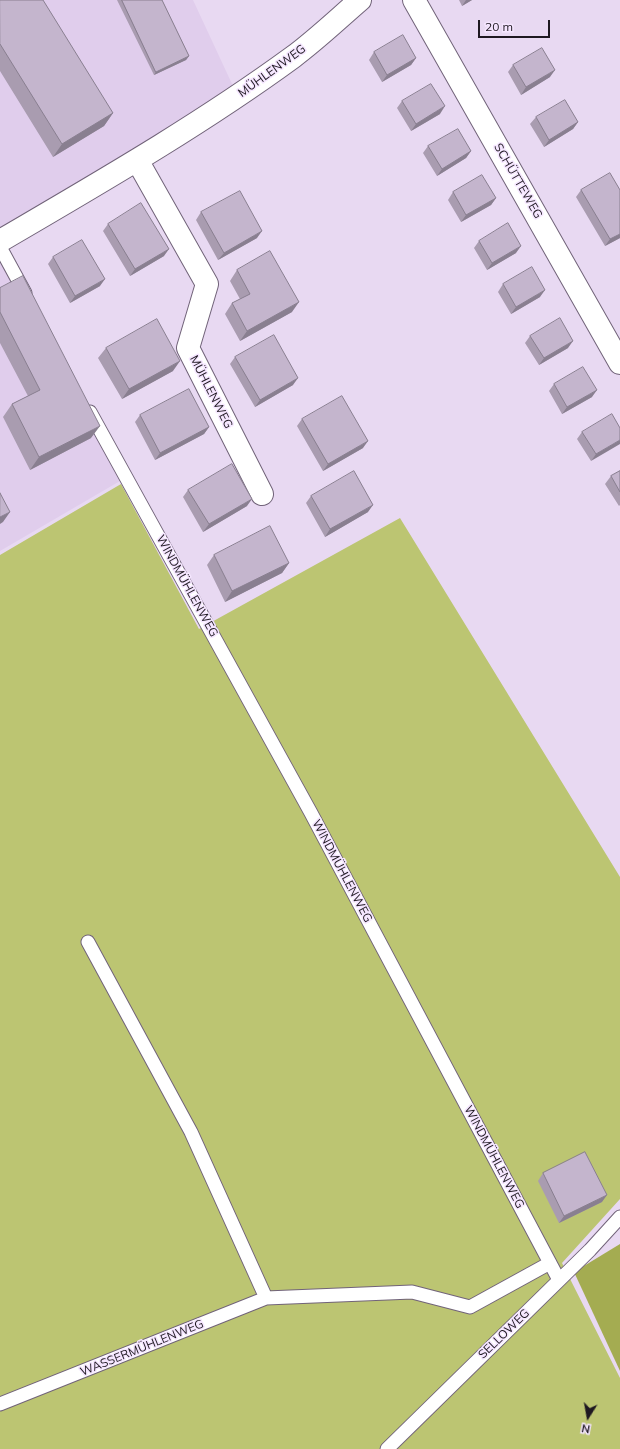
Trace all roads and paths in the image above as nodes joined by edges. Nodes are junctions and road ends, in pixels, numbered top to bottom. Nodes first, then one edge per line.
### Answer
1 (360, 0) edge
2 (414, 0) edge
3 (137, 160) junction
4 (0, 241) edge
5 (0, 247) edge
6 (30, 302) edge
7 (620, 362) edge
8 (83, 399) edge
9 (262, 494) dead end
10 (88, 942) dead end
11 (620, 1217) edge
12 (550, 1263) junction
13 (559, 1280) junction
14 (266, 1298) junction
15 (0, 1404) edge
16 (386, 1449) edge

1 - 3 street, MÜHLENWEG
2 - 7 street, SCHÜTTEWEG
3 - 4 street, MÜHLENWEG
3 - 9 street, MÜHLENWEG
5 - 6 lane
8 - 12 lane, WINDMÜHLENWEG
10 - 14 lane
11 - 13 lane, SELLOWEG
12 - 13 lane, WINDMÜHLENWEG
12 - 14 lane, WASSERMÜHLENWEG
13 - 16 lane, SELLOWEG
14 - 15 lane, WASSERMÜHLENWEG

